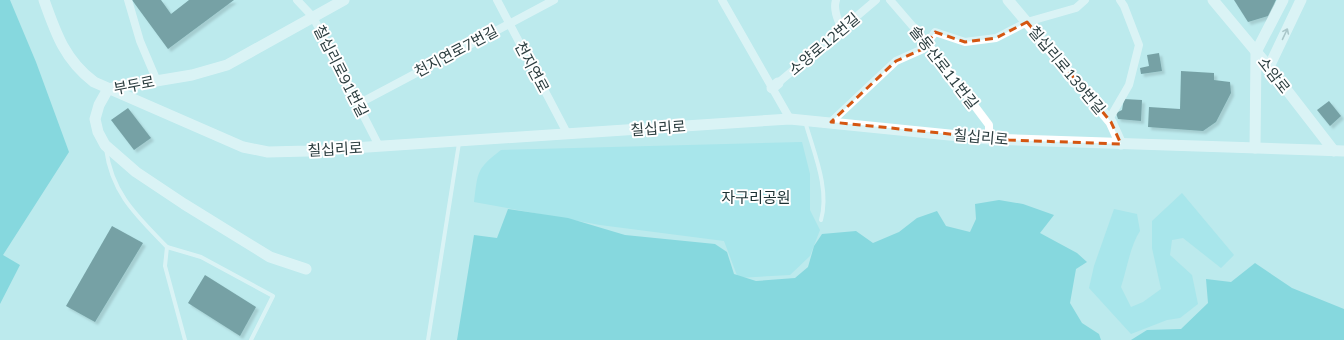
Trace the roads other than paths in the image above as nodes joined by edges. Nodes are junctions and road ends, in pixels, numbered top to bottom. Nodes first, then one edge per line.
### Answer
1 (44, 0) edge
2 (128, 0) edge
3 (297, 0) edge
4 (344, 0) edge
5 (497, 0) edge
6 (554, 0) edge
7 (722, 0) edge
8 (836, 0) edge
9 (876, 0) edge
10 (890, 0) edge
11 (1008, 0) edge
12 (1085, 0) edge
13 (1120, 0) edge
14 (1213, 0) edge
15 (1283, 0) edge
16 (1301, 0) edge
17 (313, 17) junction
18 (1027, 22) junction
19 (510, 23) junction
20 (842, 29) junction
21 (928, 44) junction
22 (1256, 52) junction
23 (1269, 67) junction
24 (157, 80) junction
25 (775, 86) junction
26 (108, 89) junction
27 (358, 104) junction
28 (790, 119) junction
29 (1108, 119) junction
30 (805, 120) junction
31 (831, 122) junction
32 (567, 133) junction
33 (989, 139) junction
34 (460, 140) junction
35 (1121, 144) junction
36 (105, 145) junction
37 (379, 146) junction
38 (1255, 148) junction
39 (1339, 151) edge
40 (1344, 158) edge
41 (821, 220) dead end
42 (167, 247) junction
43 (306, 269) dead end
44 (185, 340) edge
45 (250, 340) edge
46 (428, 340) edge

1 - 26 street, 칠십리로
2 - 24 street
3 - 17 street, 칠십리로91번길
4 - 17 street, 부두로
5 - 19 street, 천지연로
6 - 19 street, 천지연로7번길
7 - 25 street
8 - 20 street
9 - 20 street, 소양로12번길
10 - 21 street, 솔동산로11번길
11 - 18 street, 칠십리로139번길
12 - 18 street
13 - 29 street
14 - 22 street, 소암로
15 - 22 street
23 -> 16 street
17 - 24 street, 부두로
17 - 27 street, 칠십리로91번길
18 - 21 street
18 - 29 street, 칠십리로139번길
19 - 27 street, 천지연로7번길
19 - 32 street, 천지연로
20 - 25 street, 소양로12번길
21 - 31 street
21 - 33 street, 솔동산로11번길
22 - 23 street, 소암로
22 - 38 street
23 - 39 street, 소암로
24 - 26 street, 부두로
25 - 28 street
26 - 36 street, 부두로
26 - 37 street, 칠십리로
27 - 37 street, 칠십리로91번길
28 - 30 street, 칠십리로
28 - 32 street, 칠십리로
29 - 35 street, 칠십리로139번길
30 - 31 street, 칠십리로
30 - 41 lane
31 - 33 street, 칠십리로
32 - 34 street, 칠십리로
33 - 35 street, 칠십리로
34 - 37 street, 칠십리로
34 - 46 lane
35 - 38 street, 칠십리로
36 - 42 lane
36 - 43 street, 부두로
38 - 39 street, 칠십리로
39 - 40 street
42 - 44 lane
42 - 45 lane

